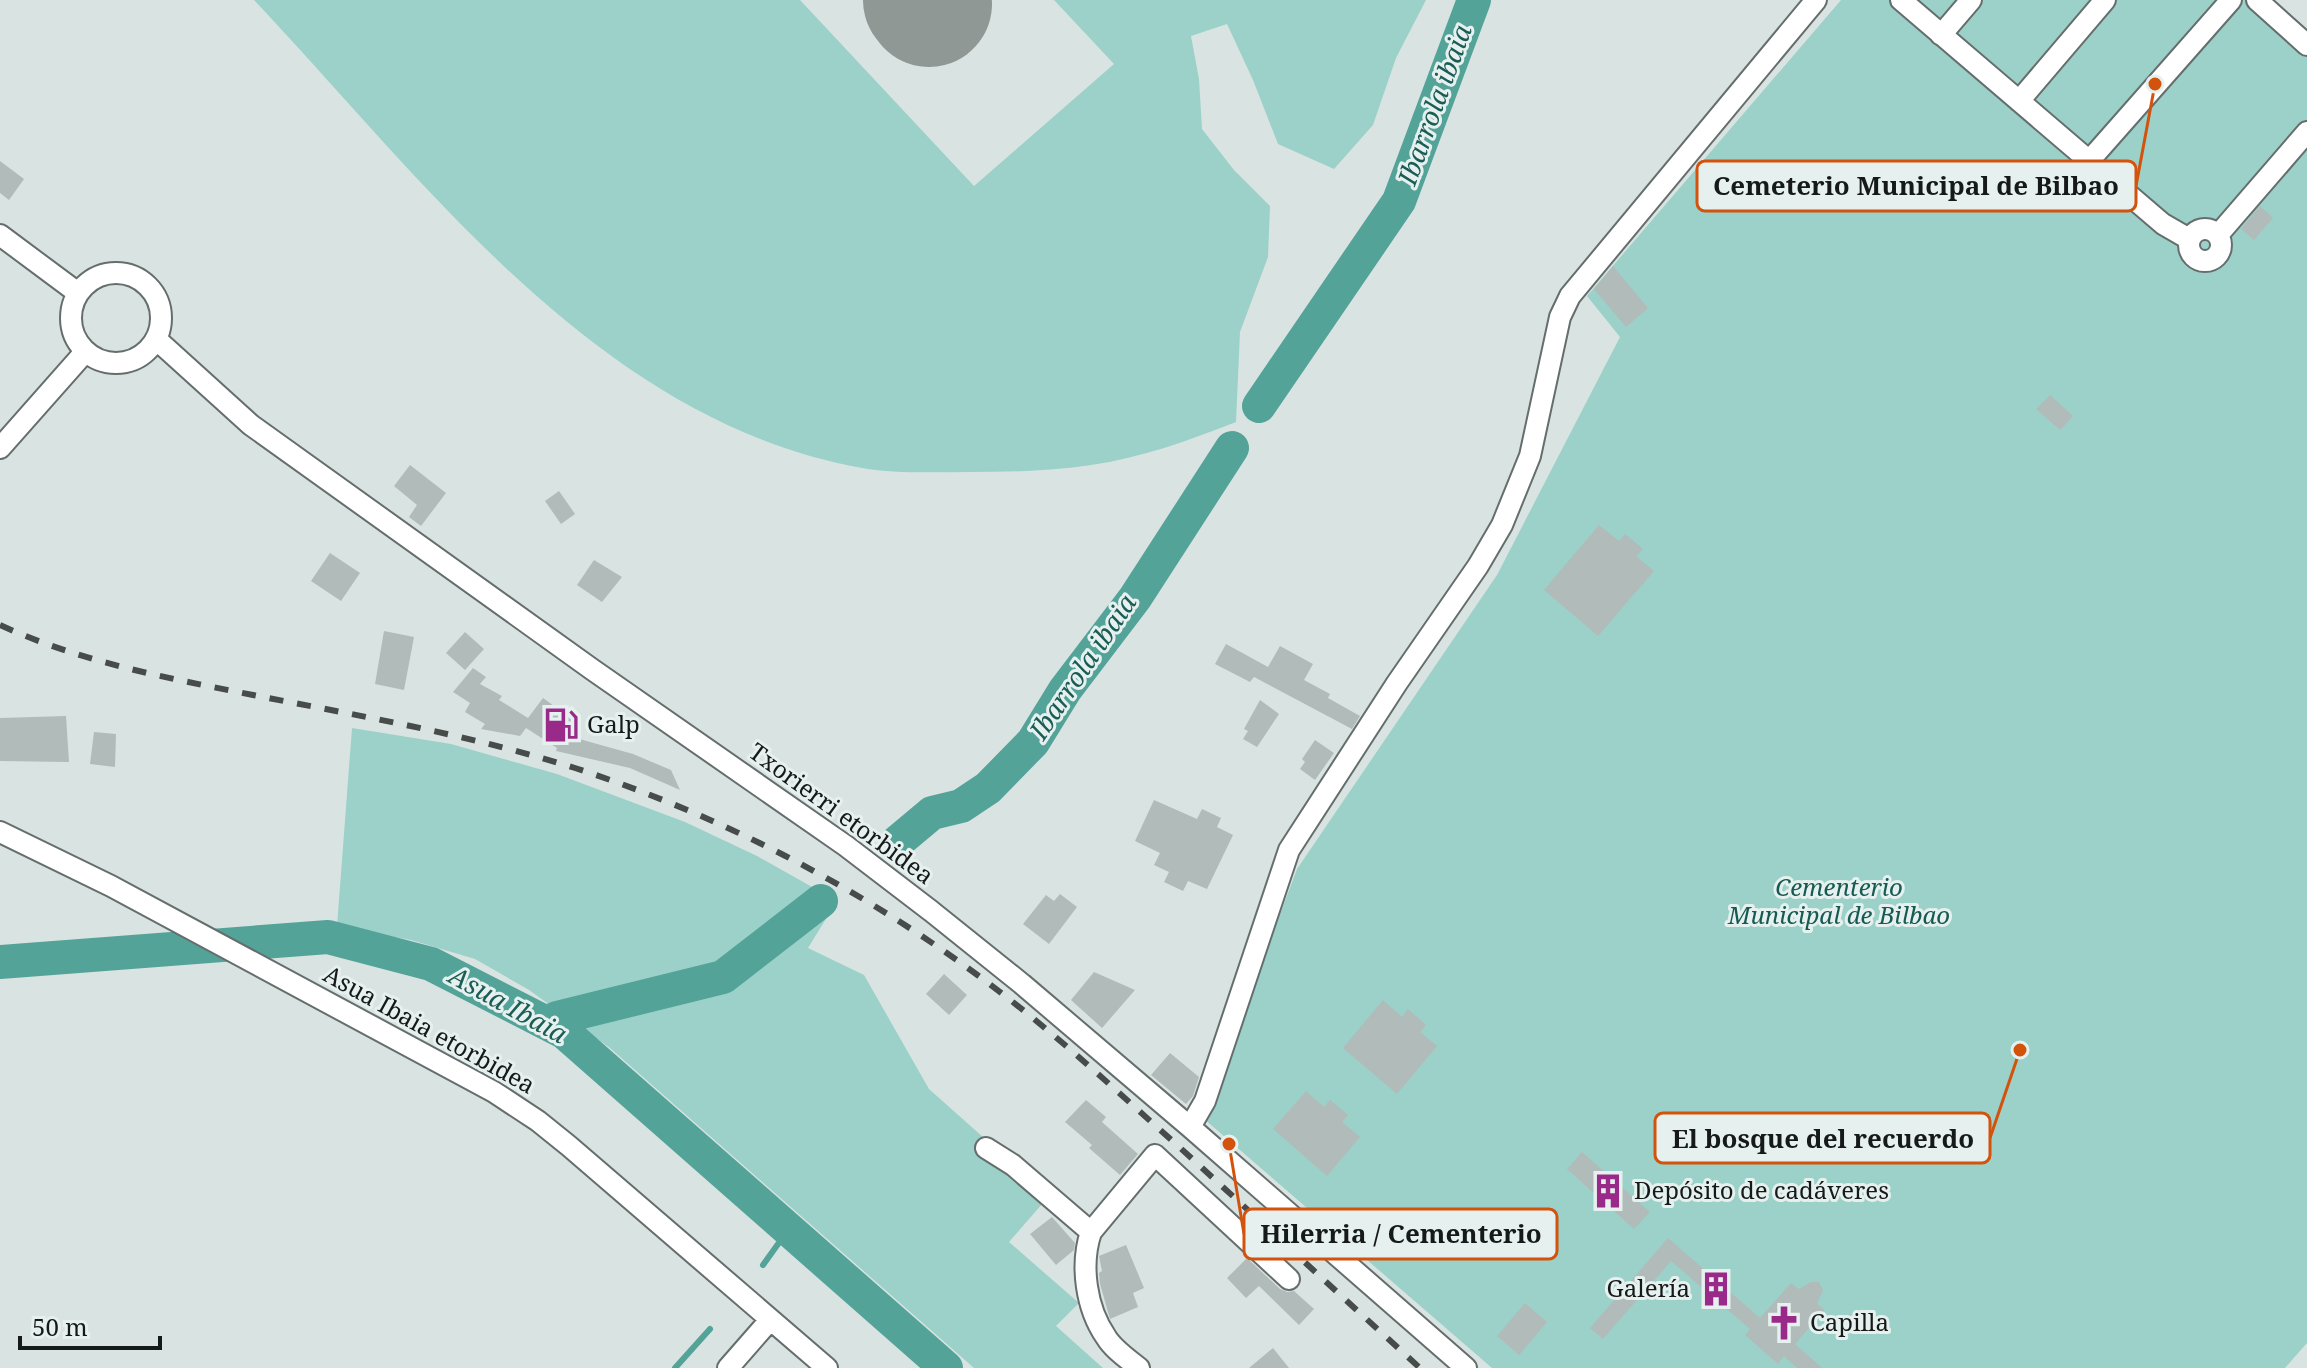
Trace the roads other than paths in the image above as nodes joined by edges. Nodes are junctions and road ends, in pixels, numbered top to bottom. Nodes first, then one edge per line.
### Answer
1 (1816, 0) edge
2 (1901, 0) edge
3 (1971, 0) edge
4 (2105, 0) edge
5 (2231, 0) edge
6 (2257, 0) edge
7 (1941, 35) junction
8 (2307, 45) edge
9 (2019, 101) junction
10 (2307, 132) edge
11 (2089, 161) junction
12 (0, 235) edge
13 (2218, 235) junction
14 (2189, 239) junction
15 (78, 293) junction
16 (156, 339) junction
17 (85, 352) junction
18 (0, 448) edge
19 (0, 832) edge
20 (1190, 1127) junction
21 (986, 1148) dead end
22 (1091, 1232) junction
23 (1289, 1279) dead end
24 (770, 1320) junction
25 (728, 1368) edge
26 (827, 1368) edge
27 (1139, 1368) edge
28 (1466, 1368) edge

1 - 20 street
2 - 7 street
3 - 7 street
4 - 9 street
5 - 11 street
6 - 8 street
7 - 9 street
9 - 11 street
10 - 13 street
11 - 14 street
12 - 15 street
13 - 14 street
13 - 14 street
15 - 16 street
15 - 17 street
16 - 17 street
16 - 20 street, Txorierri etorbidea
17 - 18 street
19 - 24 street, Asua Ibaia etorbidea
20 - 28 street, Txorierri etorbidea
21 - 22 street
22 - 23 street
22 - 27 street
24 - 25 street
24 - 26 street, Asua Ibaia etorbidea

